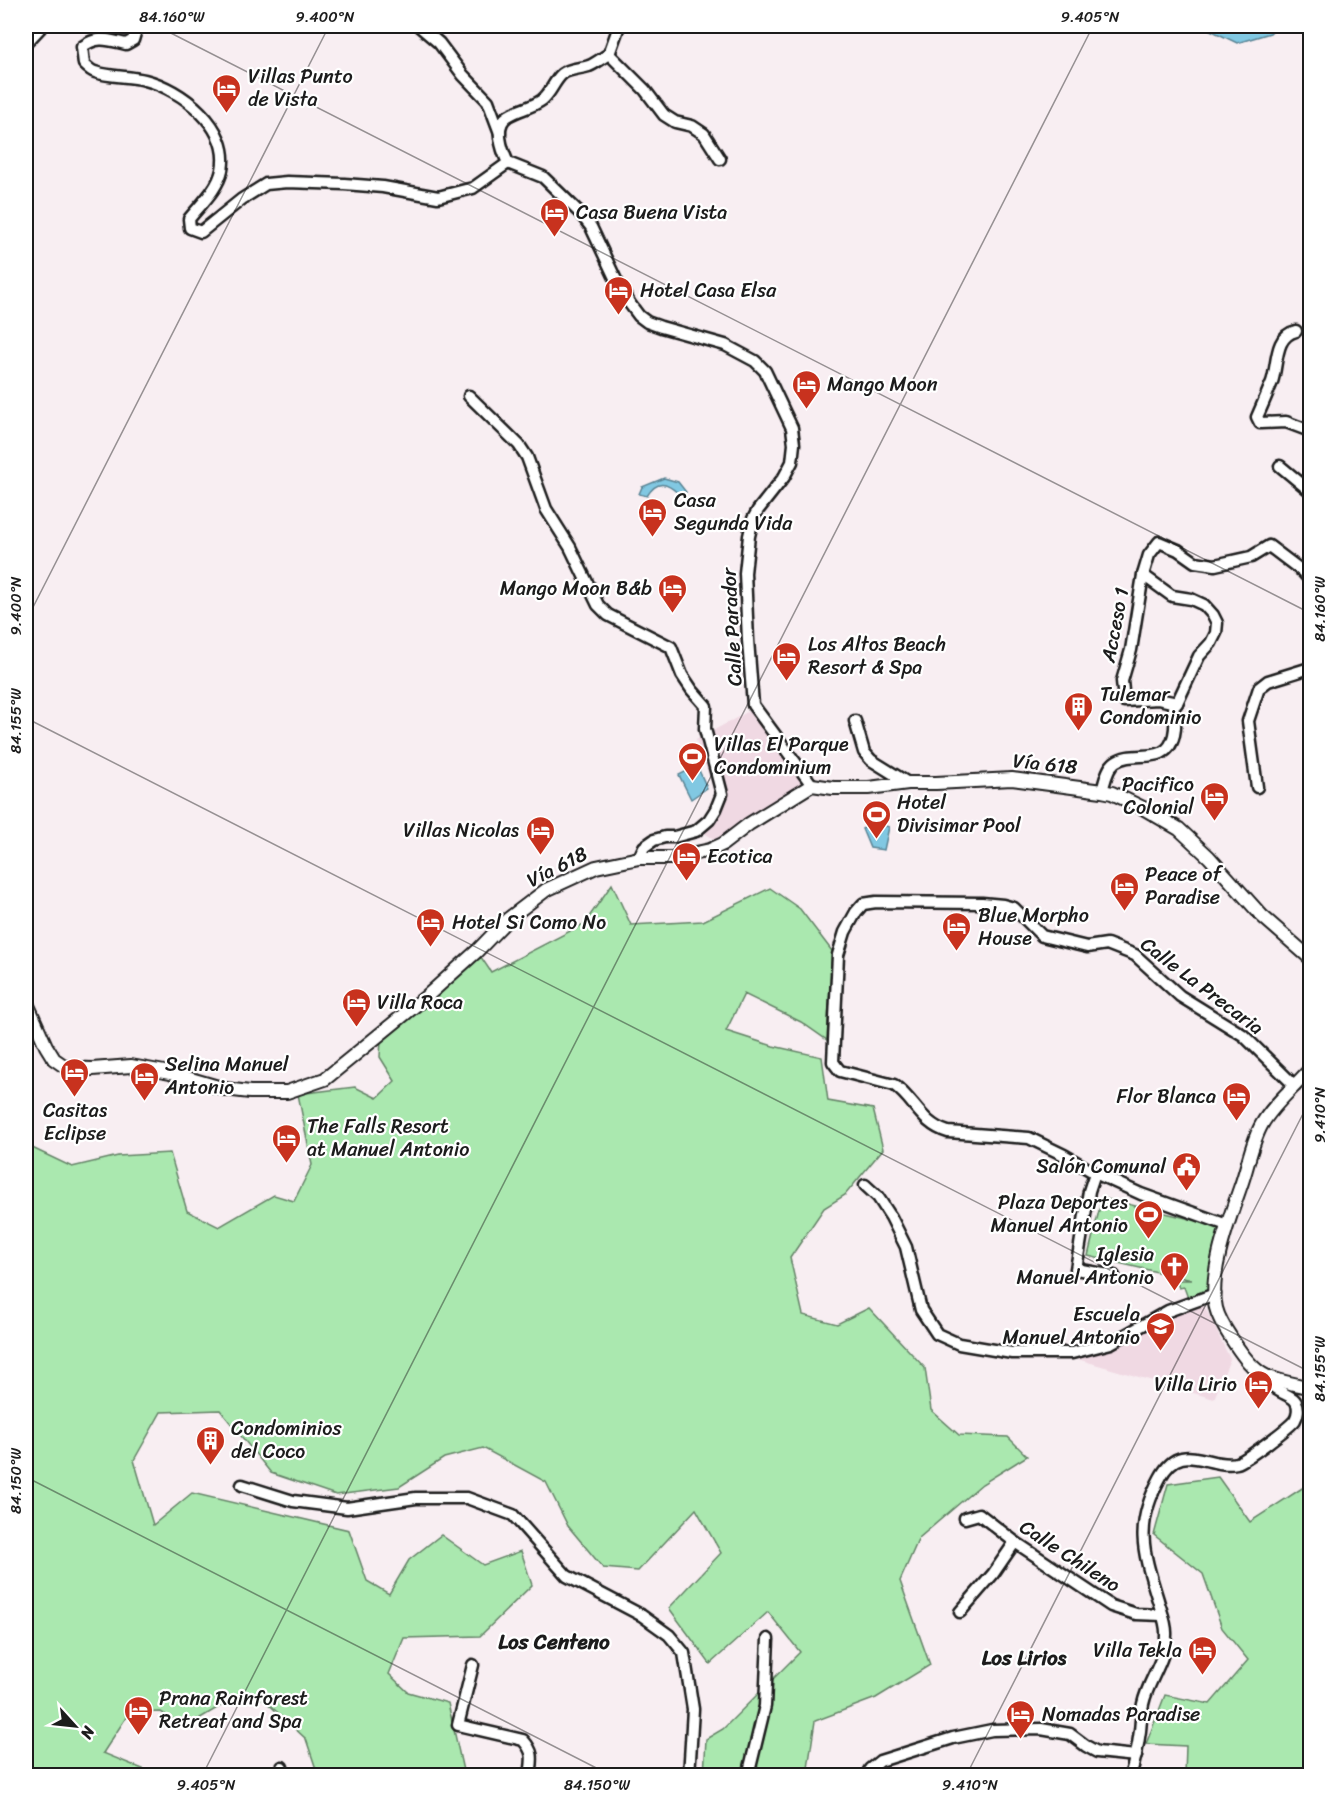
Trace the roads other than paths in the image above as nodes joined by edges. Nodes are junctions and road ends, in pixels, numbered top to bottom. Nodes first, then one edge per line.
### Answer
1 (42, 26) edge
2 (134, 26) edge
3 (418, 26) edge
4 (619, 26) edge
5 (26, 43) edge
6 (609, 54) junction
7 (500, 133) junction
8 (720, 159) dead end
9 (508, 163) junction
10 (1296, 331) dead end
11 (469, 396) dead end
12 (1311, 431) edge
13 (1280, 466) dead end
14 (1311, 491) edge
15 (1143, 575) junction
16 (1311, 580) edge
17 (1311, 668) edge
18 (1177, 703) junction
19 (855, 721) dead end
20 (908, 783) junction
21 (812, 785) junction
22 (1257, 787) dead end
23 (1102, 791) junction
24 (639, 858) junction
25 (1311, 958) edge
26 (26, 1001) edge
27 (1311, 1069) edge
28 (1295, 1086) junction
29 (1095, 1173) junction
30 (865, 1185) dead end
31 (1227, 1225) junction
32 (1114, 1276) dead end
33 (1215, 1293) junction
34 (1266, 1376) junction
35 (1311, 1388) edge
36 (242, 1485) dead end
37 (965, 1518) dead end
38 (1015, 1542) junction
39 (960, 1612) dead end
40 (1162, 1615) junction
41 (768, 1639) dead end
42 (473, 1665) dead end
43 (1136, 1756) junction
44 (530, 1776) edge
45 (689, 1776) edge
46 (748, 1776) edge
47 (866, 1776) edge
48 (1130, 1776) edge

1 - 5 street
2 - 9 street
3 - 7 street
4 - 6 street
6 - 7 street
6 - 8 street
7 - 9 street
9 - 21 street, Calle Parador
10 - 12 street
11 - 24 street
13 - 14 street
15 - 16 street, Acceso 1
15 - 18 street, Acceso 1
15 - 18 street
17 - 22 street
18 - 23 street
19 - 20 street
20 - 21 street, Vía 618
20 - 23 street, Vía 618
21 - 24 street, Vía 618
23 - 25 street, Vía 618
24 - 26 street, Vía 618
27 - 28 street
28 - 29 street, Calle La Precaria
28 - 31 street
29 - 31 street, Calle La Precaria
29 - 32 street
30 - 33 street
31 - 33 street
33 - 34 street
34 - 35 street
34 - 40 street
36 - 45 street
37 - 38 street, Calle Chileno
38 - 39 street
38 - 40 street, Calle Chileno
40 - 43 street
41 - 46 street
42 - 44 street
43 - 47 street
43 - 48 street

